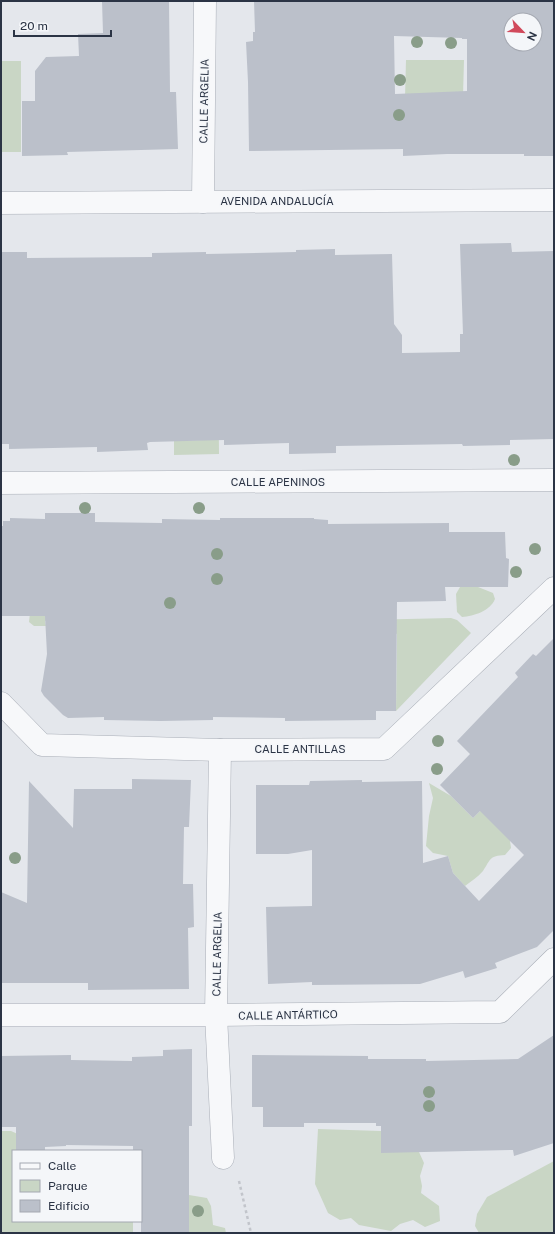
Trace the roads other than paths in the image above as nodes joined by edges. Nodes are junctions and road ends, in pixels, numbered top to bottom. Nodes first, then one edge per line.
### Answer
1 (206, 1) edge
2 (554, 200) edge
3 (204, 202) junction
4 (1, 203) edge
5 (554, 480) edge
6 (1, 483) edge
7 (554, 588) edge
8 (1, 703) edge
9 (220, 750) junction
10 (554, 959) edge
11 (1, 1015) edge
12 (216, 1015) junction
13 (223, 1158) road end

1 - 3 street, CALLE ARGELIA
2 - 3 street, AVENIDA ANDALUCÍA
3 - 4 street, AVENIDA ANDALUCÍA
5 - 6 street, CALLE APENINOS
7 - 9 street, CALLE ANTILLAS
8 - 9 street, CALLE ANTILLAS
9 - 12 street, CALLE ARGELIA
10 - 12 street, CALLE ANTÁRTICO
11 - 12 street, CALLE ANTÁRTICO
12 - 13 street, CALLE ARGELIA

